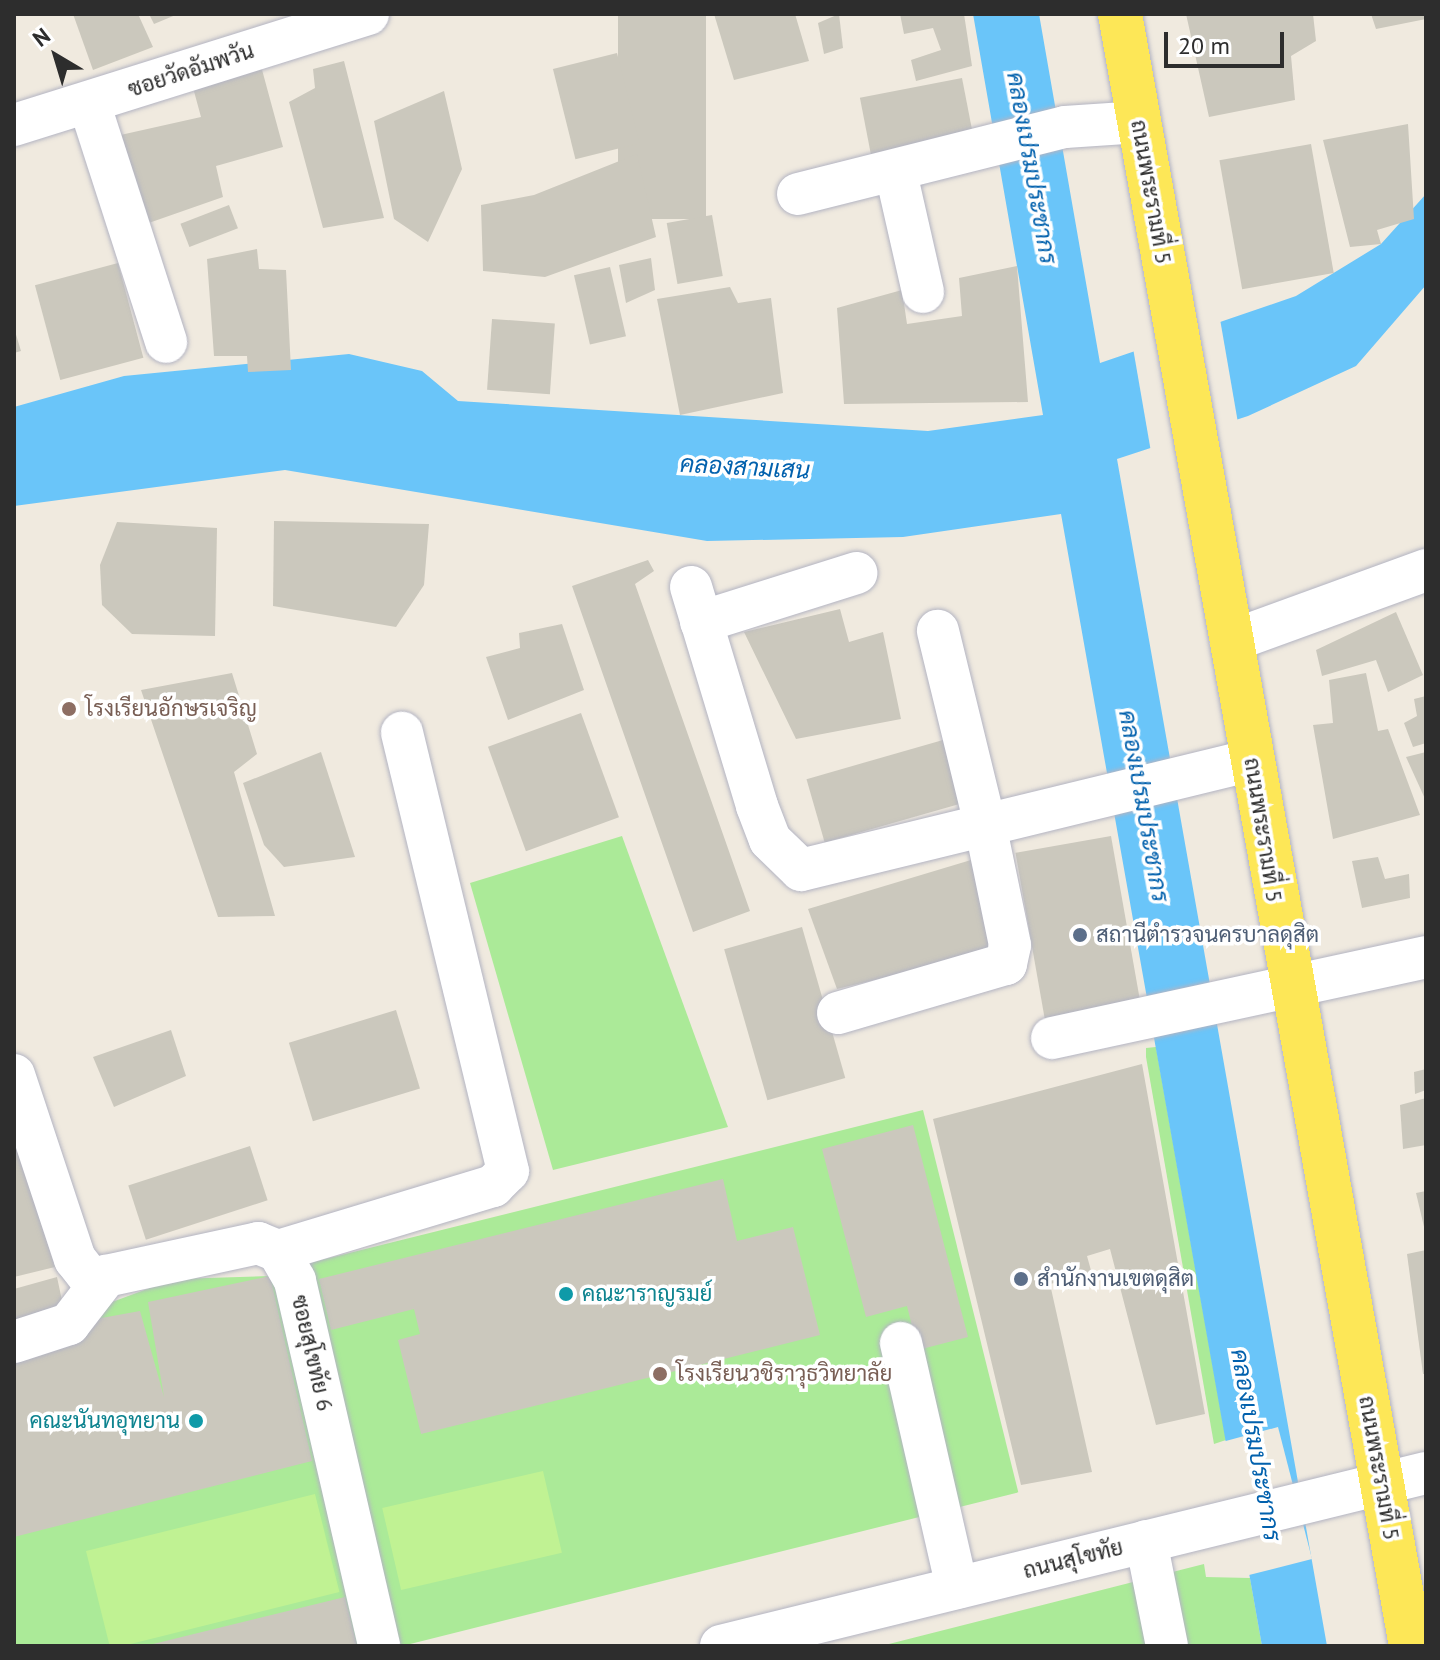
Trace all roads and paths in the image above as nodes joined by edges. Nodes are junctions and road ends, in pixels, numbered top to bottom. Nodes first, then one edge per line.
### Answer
1 (368, 14) edge
2 (1120, 14) edge
3 (89, 103) junction
4 (14, 125) edge
5 (1141, 137) junction
6 (896, 173) junction
7 (798, 194) dead end
8 (923, 292) dead end
9 (166, 342) dead end
10 (1426, 570) edge
11 (856, 573) dead end
12 (1228, 625) junction
13 (938, 631) dead end
14 (402, 733) dead end
15 (1252, 760) junction
16 (985, 824) junction
17 (1426, 957) edge
18 (1288, 985) junction
19 (838, 1013) dead end
20 (1052, 1038) dead end
21 (14, 1075) edge
22 (278, 1251) junction
23 (95, 1285) junction
24 (14, 1342) edge
25 (901, 1343) dead end
26 (1426, 1473) edge
27 (1382, 1483) junction
28 (1146, 1541) junction
29 (957, 1588) junction
30 (379, 1646) edge
31 (721, 1646) edge
32 (1167, 1646) edge
33 (1411, 1646) edge

1 - 3 street, ซอยวัดอัมพวัน
2 - 5 main road, ถนนพระรามที่ 5
3 - 4 street, ซอยวัดอัมพวัน
3 - 9 street
5 - 6 street
5 - 12 main road, ถนนพระรามที่ 5
6 - 7 street
6 - 8 street
10 - 12 street
11 - 16 street
12 - 15 main road, ถนนพระรามที่ 5
13 - 16 street
14 - 22 street
15 - 16 street
15 - 18 main road, ถนนพระรามที่ 5
16 - 19 street
17 - 18 street
18 - 20 street
18 - 27 main road, ถนนพระรามที่ 5
21 - 23 street
22 - 23 street
22 - 30 street, ซอยสุโขทัย 6
23 - 24 street
25 - 29 street
26 - 27 street, ถนนสุโขทัย
27 - 28 street, ถนนสุโขทัย
27 - 33 main road, ถนนพระรามที่ 5
28 - 29 street, ถนนสุโขทัย
28 - 32 street
29 - 31 street, ถนนสุโขทัย

